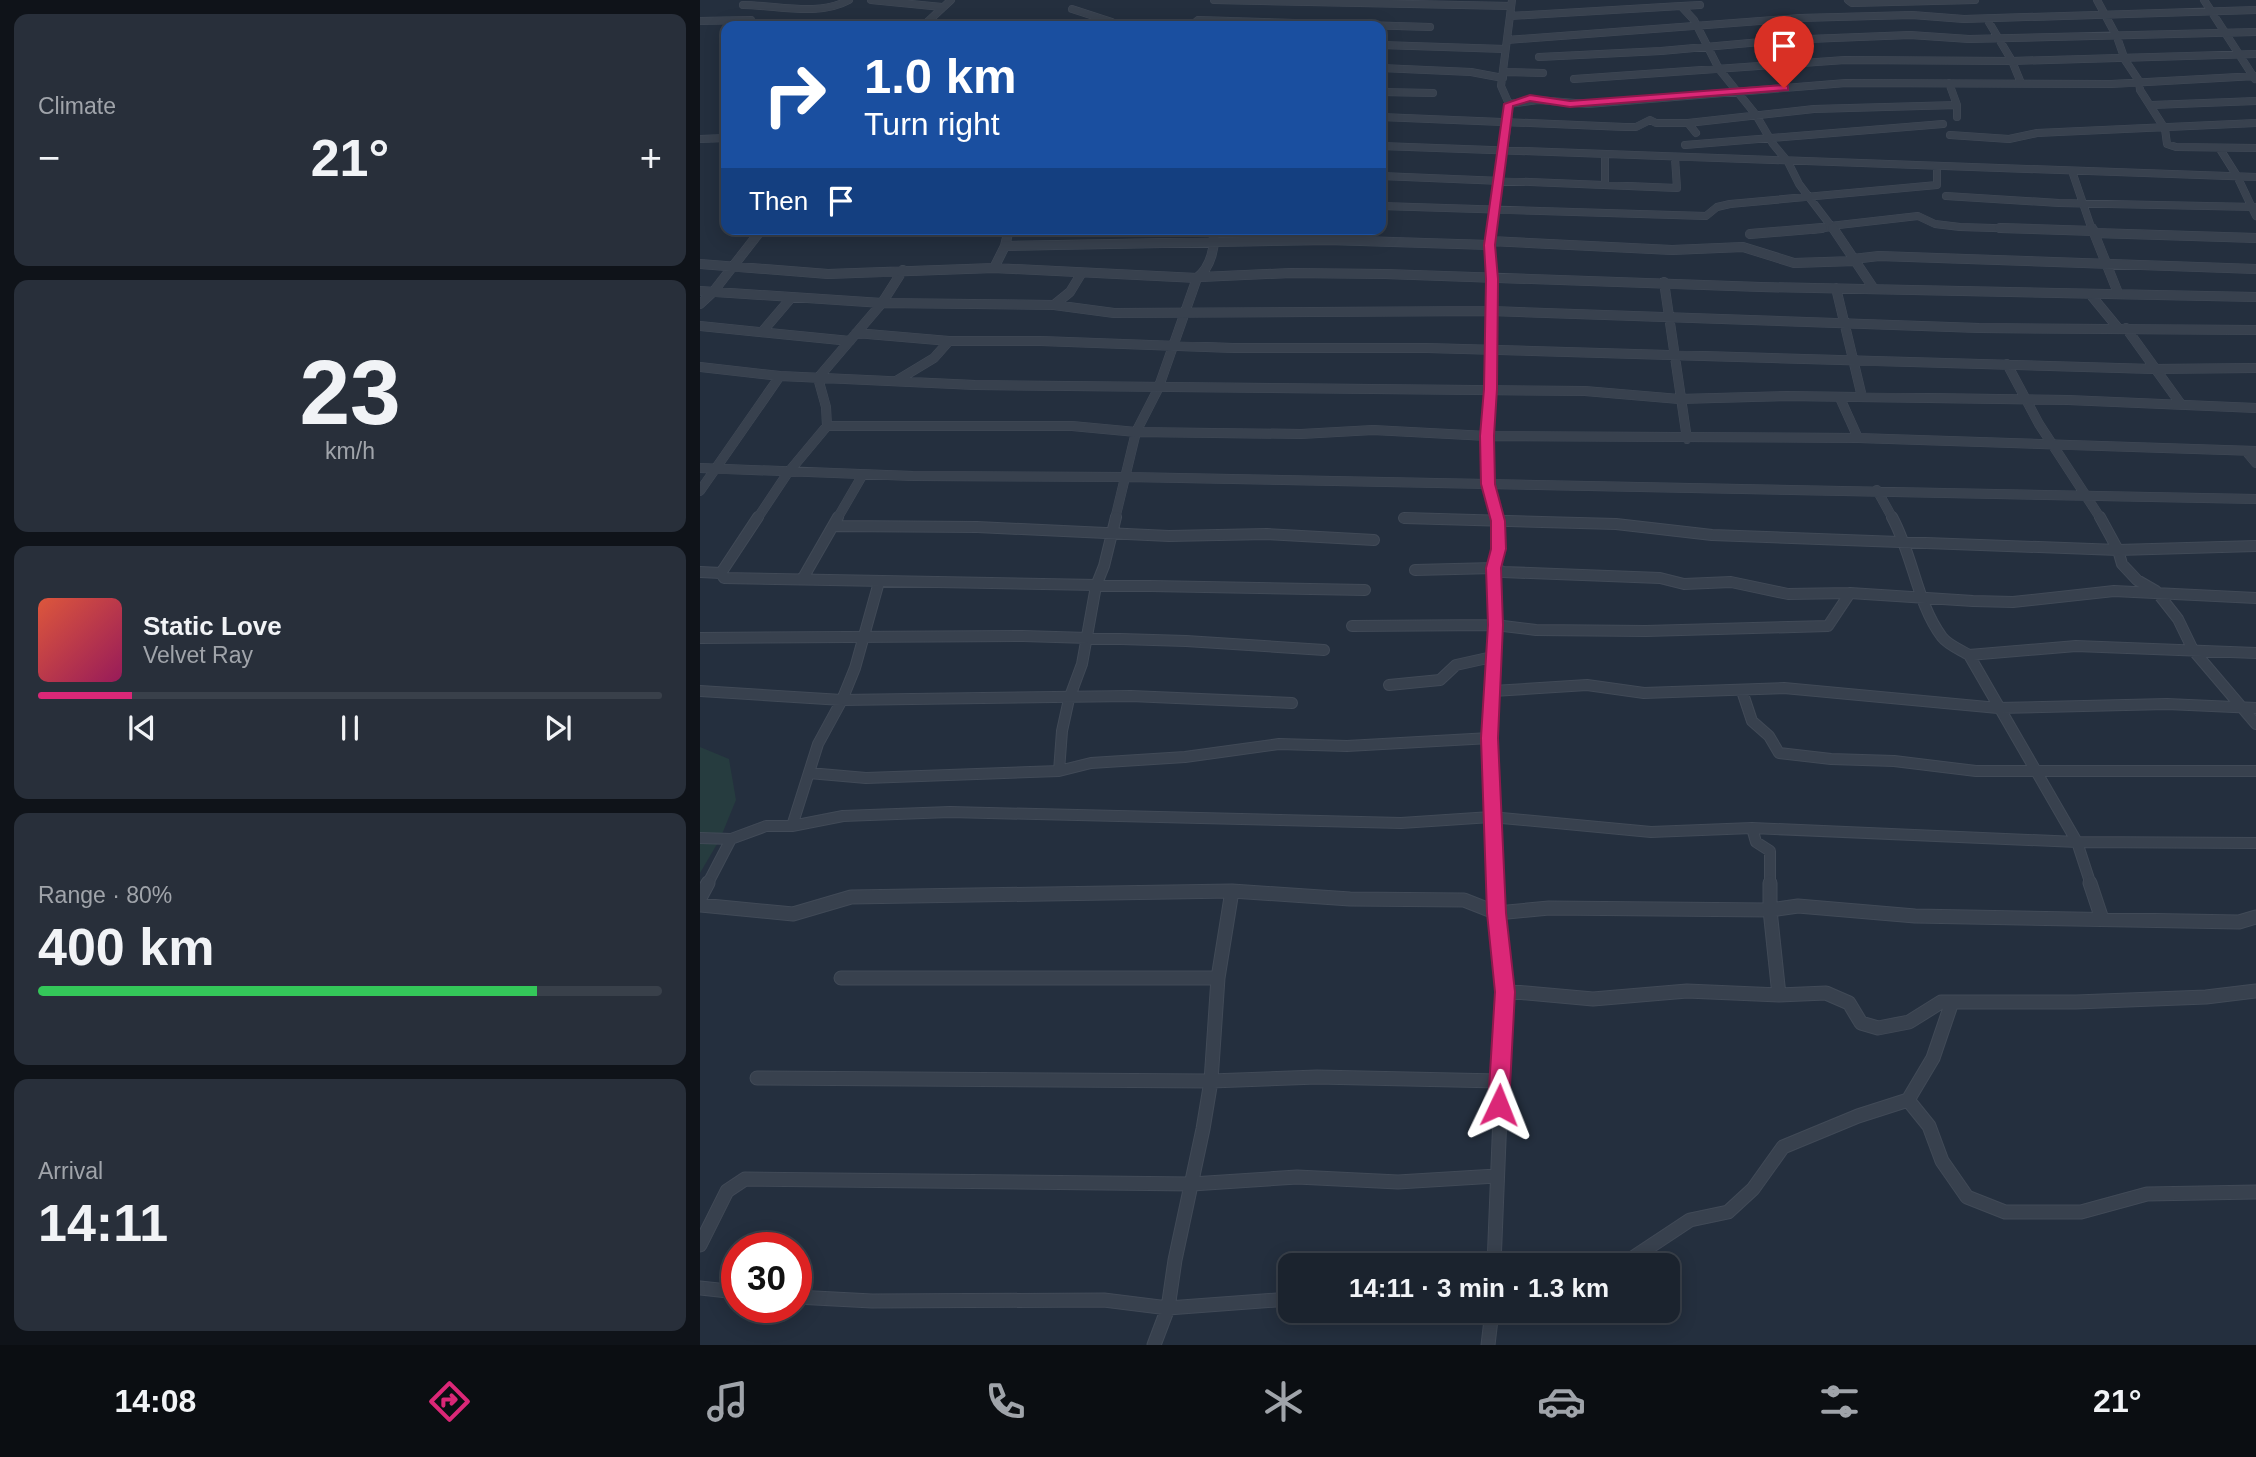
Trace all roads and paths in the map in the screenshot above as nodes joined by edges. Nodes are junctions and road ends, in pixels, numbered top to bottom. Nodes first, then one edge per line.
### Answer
1 (849, 0) edge
2 (871, 0) edge
3 (951, 0) edge
4 (1214, 0) edge
5 (1591, 0) edge
6 (1848, 0) edge
7 (1975, 0) edge
8 (2097, 0) edge
9 (2204, 0) edge
10 (892, 1) edge
11 (1379, 2) edge
12 (743, 5) dead end
13 (1700, 5) dead end
14 (1681, 6) junction
15 (942, 7) junction
16 (1511, 7) edge
17 (1072, 9) dead end
18 (2256, 10) edge
19 (1595, 11) junction
20 (2215, 11) junction
21 (2106, 16) junction
22 (1987, 19) junction
23 (751, 20) dead end
24 (700, 21) edge
25 (928, 21) edge
26 (1110, 21) edge
27 (1197, 21) edge
28 (1228, 21) edge
29 (1378, 21) edge
30 (1386, 26) edge
31 (1696, 26) junction
32 (1430, 27) dead end
33 (2256, 32) edge
34 (2225, 33) junction
35 (2117, 37) junction
36 (2000, 39) junction
37 (1506, 44) junction
38 (1386, 45) edge
39 (1708, 47) junction
40 (2256, 54) edge
41 (2237, 55) junction
42 (1539, 57) dead end
43 (2125, 60) junction
44 (2012, 61) junction
45 (1386, 68) edge
46 (1719, 69) junction
47 (1544, 73) dead end
48 (1504, 75) junction
49 (2255, 78) edge
50 (1574, 79) dead end
51 (2139, 81) junction
52 (1949, 83) junction
53 (2021, 83) junction
54 (1386, 92) edge
55 (1738, 92) junction
56 (1433, 93) dead end
57 (2256, 101) edge
58 (1509, 104) junction
59 (1958, 105) junction
60 (2152, 105) junction
61 (1756, 115) junction
62 (1386, 117) edge
63 (1956, 117) dead end
64 (1508, 122) junction
65 (1688, 123) junction
66 (2256, 123) edge
67 (1943, 124) dead end
68 (2165, 129) junction
69 (1696, 133) dead end
70 (1950, 135) dead end
71 (721, 138) edge
72 (1770, 138) junction
73 (700, 139) edge
74 (1685, 145) dead end
75 (1386, 146) edge
76 (2256, 148) edge
77 (2220, 149) junction
78 (1503, 151) junction
79 (1605, 156) junction
80 (1675, 158) junction
81 (1788, 162) junction
82 (1937, 167) junction
83 (2072, 171) junction
84 (1386, 176) edge
85 (2237, 176) junction
86 (2256, 177) edge
87 (1499, 180) junction
88 (1605, 185) junction
89 (1946, 196) dead end
90 (1811, 199) junction
91 (2084, 202) junction
92 (1386, 206) edge
93 (2254, 207) edge
94 (1495, 211) junction
95 (2256, 216) edge
96 (1830, 226) junction
97 (2095, 232) junction
98 (1750, 234) dead end
99 (757, 235) edge
100 (1008, 235) edge
101 (1213, 235) edge
102 (1330, 235) edge
103 (2256, 238) edge
104 (1328, 240) junction
105 (1490, 243) junction
106 (1214, 244) junction
107 (1005, 246) junction
108 (1854, 260) junction
109 (700, 264) edge
110 (2104, 264) junction
111 (732, 267) junction
112 (994, 268) junction
113 (2256, 269) edge
114 (903, 270) junction
115 (1081, 274) junction
116 (1199, 278) junction
117 (1492, 279) junction
118 (1664, 282) junction
119 (1836, 288) junction
120 (1874, 289) junction
121 (700, 291) edge
122 (713, 292) junction
123 (2118, 293) junction
124 (2090, 294) junction
125 (2256, 297) edge
126 (791, 298) junction
127 (882, 303) junction
128 (700, 304) edge
129 (1054, 305) junction
130 (1491, 311) junction
131 (1184, 314) junction
132 (1670, 317) junction
133 (1843, 322) junction
134 (700, 326) edge
135 (2122, 328) junction
136 (2256, 330) edge
137 (762, 332) junction
138 (853, 337) junction
139 (949, 341) junction
140 (1174, 347) junction
141 (1491, 350) junction
142 (1674, 354) junction
143 (1854, 359) junction
144 (2007, 364) junction
145 (700, 367) edge
146 (2256, 368) edge
147 (2152, 369) junction
148 (780, 376) junction
149 (818, 378) junction
150 (892, 382) junction
151 (1158, 388) junction
152 (1491, 389) junction
153 (1862, 397) junction
154 (1840, 398) junction
155 (1679, 399) junction
156 (2025, 400) junction
157 (2180, 403) junction
158 (2256, 408) edge
159 (827, 426) junction
160 (1136, 432) junction
161 (1487, 436) junction
162 (1858, 438) junction
163 (1687, 439) junction
164 (2052, 443) junction
165 (2251, 451) edge
166 (2256, 463) edge
167 (700, 468) edge
168 (715, 469) junction
169 (787, 474) junction
170 (862, 476) junction
171 (1127, 477) junction
172 (1488, 484) junction
173 (700, 491) edge
174 (1877, 491) junction
175 (2087, 494) junction
176 (2256, 499) edge
177 (1404, 518) dead end
178 (1498, 521) junction
179 (836, 526) junction
180 (1111, 532) junction
181 (1374, 540) dead end
182 (1905, 541) junction
183 (2256, 546) edge
184 (2118, 550) junction
185 (1493, 568) junction
186 (1415, 570) dead end
187 (700, 572) edge
188 (722, 573) junction
189 (803, 578) junction
190 (879, 582) junction
191 (1096, 586) junction
192 (1365, 590) dead end
193 (2156, 591) junction
194 (1850, 593) junction
195 (2256, 598) edge
196 (1922, 599) junction
197 (1353, 625) dead end
198 (1495, 625) junction
199 (700, 638) edge
200 (862, 638) junction
201 (1087, 638) junction
202 (1324, 650) dead end
203 (2193, 650) junction
204 (2256, 653) edge
205 (1969, 655) junction
206 (1492, 657) junction
207 (1389, 685) dead end
208 (700, 691) edge
209 (1493, 691) junction
210 (1742, 691) junction
211 (1069, 699) junction
212 (842, 700) junction
213 (1292, 703) dead end
214 (1998, 708) junction
215 (2250, 708) edge
216 (2256, 724) edge
217 (1490, 738) junction
218 (1059, 771) junction
219 (2038, 771) junction
220 (2256, 771) edge
221 (809, 773) junction
222 (1491, 817) junction
223 (792, 826) junction
224 (1752, 828) junction
225 (700, 838) edge
226 (731, 839) junction
227 (2077, 842) junction
228 (2256, 843) edge
229 (1232, 891) junction
230 (700, 898) edge
231 (700, 905) edge
232 (1770, 910) junction
233 (1497, 913) junction
234 (2256, 917) edge
235 (2102, 919) junction
236 (841, 978) dead end
237 (1218, 978) junction
238 (2256, 991) edge
239 (1505, 992) junction
240 (1779, 995) junction
241 (1952, 1002) junction
242 (757, 1078) dead end
243 (1211, 1081) junction
244 (1499, 1081) junction
245 (1908, 1100) junction
246 (1496, 1177) junction
247 (1192, 1184) junction
248 (2256, 1192) edge
249 (700, 1245) edge
250 (1494, 1253) edge
251 (1640, 1253) edge
252 (700, 1288) edge
253 (721, 1290) edge
254 (812, 1298) edge
255 (1278, 1300) edge
256 (1168, 1308) junction
257 (1491, 1323) edge
258 (1154, 1345) edge
259 (1488, 1345) edge

1 - 12 street
2 - 10 street
3 - 15 street
4 - 11 street
5 - 19 street
6 - 7 street
8 - 21 street
9 - 20 street
10 - 15 street
11 - 16 street
11 - 29 street
13 - 14 street
14 - 19 street
14 - 31 street
15 - 25 street
16 - 19 street
16 - 37 street
17 - 26 street
18 - 20 street
20 - 21 street
20 - 34 street
21 - 22 street
21 - 35 street
22 - 31 street
22 - 36 street
23 - 24 street
27 - 28 street
30 - 32 street
31 - 37 street
31 - 39 street
33 - 34 street
34 - 35 street
34 - 41 street
35 - 36 street
35 - 43 street
36 - 39 street
36 - 44 street
37 - 38 street
37 - 48 street
39 - 42 street
39 - 46 street
40 - 41 street
41 - 43 street
41 - 49 street
43 - 44 street
43 - 51 street
44 - 46 street
44 - 53 street
45 - 48 street
46 - 50 street
46 - 55 street
47 - 48 street
48 - 58 street
49 - 51 street
51 - 53 street
51 - 60 street
52 - 53 street
52 - 55 street
52 - 59 street
54 - 56 street
55 - 58 street
55 - 61 street
57 - 60 street
58 - 64 street
59 - 61 street
59 - 63 street
60 - 68 street
61 - 65 street
61 - 72 street
62 - 64 street
64 - 65 street
64 - 78 street
65 - 69 street
66 - 68 street
67 - 72 street
68 - 70 street
68 - 77 street
71 - 73 street
72 - 74 street
72 - 81 street
75 - 78 street
76 - 77 street
77 - 85 street
78 - 79 street
78 - 87 street
79 - 80 street
79 - 88 street
80 - 81 street
80 - 88 street
81 - 82 street
81 - 90 street
82 - 83 street
82 - 90 street
83 - 85 street
83 - 91 street
84 - 87 street
85 - 86 street
85 - 93 street
87 - 88 street
87 - 94 street
89 - 91 street
90 - 94 street
90 - 96 street
91 - 93 street
91 - 97 street
92 - 94 street
93 - 95 street
94 - 105 street
96 - 97 street
96 - 98 street
96 - 108 street
97 - 103 street
97 - 110 street
99 - 111 street
100 - 107 street
101 - 106 street
102 - 104 street
104 - 105 street
104 - 106 street
105 - 108 street
105 - 117 street
106 - 107 street
106 - 116 street
107 - 112 street
108 - 110 street
108 - 120 street
109 - 111 street
110 - 113 street
110 - 123 street
111 - 114 street
111 - 122 street
112 - 114 street
112 - 115 street
114 - 127 street
115 - 116 street
115 - 129 street
116 - 117 street
116 - 131 street
117 - 118 street
117 - 130 street
118 - 119 street
118 - 132 street
119 - 120 street
119 - 133 street
120 - 124 street
121 - 122 street
122 - 126 street
122 - 128 street
123 - 124 street
123 - 125 street
124 - 135 street
126 - 127 street
126 - 137 street
127 - 129 street
127 - 138 street
129 - 131 street
130 - 131 street
130 - 132 street
130 - 141 street
131 - 140 street
132 - 133 street
132 - 142 street
133 - 135 street
133 - 143 street
134 - 137 street
135 - 136 street
135 - 147 street
137 - 138 street
138 - 139 street
138 - 149 street
139 - 140 street
139 - 150 street
140 - 141 street
140 - 151 street
141 - 142 street
141 - 152 street
142 - 143 street
142 - 155 street
143 - 144 street
143 - 153 street
144 - 147 street
144 - 156 street
145 - 148 street
146 - 147 street
147 - 157 street
148 - 149 street
148 - 168 street
149 - 150 street
149 - 159 street
150 - 151 street
151 - 152 street
151 - 160 street
152 - 155 street
152 - 161 street
153 - 154 street
153 - 156 street
154 - 155 street
154 - 162 street
155 - 163 street
156 - 157 street
156 - 164 street
157 - 158 street
159 - 160 street
159 - 169 street
160 - 161 street
160 - 171 street
161 - 163 street
161 - 172 street
162 - 163 street
162 - 164 street
164 - 165 street
164 - 175 street
165 - 166 street
167 - 168 street
168 - 169 street
168 - 173 street
169 - 170 street
169 - 188 street
170 - 171 street
170 - 179 street
171 - 172 street
171 - 180 street
172 - 174 street
172 - 178 street
174 - 175 street
174 - 182 street
175 - 176 street
175 - 184 street
177 - 178 street
178 - 182 street
178 - 185 street
179 - 180 street
179 - 189 street
180 - 181 street
180 - 191 street
182 - 184 street
182 - 196 street
183 - 184 street
184 - 193 street
185 - 186 street
185 - 194 street
185 - 198 street
187 - 188 street
188 - 189 street
189 - 190 street
190 - 191 street
190 - 200 street
191 - 192 street
191 - 201 street
193 - 195 street
193 - 196 street
193 - 203 street
194 - 196 street
194 - 198 street
196 - 205 street
197 - 198 street
198 - 206 street
199 - 200 street
200 - 201 street
200 - 212 street
201 - 202 street
201 - 211 street
203 - 204 street
203 - 205 street
203 - 215 street
205 - 214 street
206 - 207 street
206 - 209 street
208 - 212 street
209 - 210 street
209 - 217 street
210 - 214 street
210 - 219 street
211 - 212 street
211 - 213 street
211 - 218 street
212 - 221 street
214 - 215 street
214 - 219 street
215 - 216 street
217 - 218 street
217 - 222 street
218 - 221 street
219 - 220 street
219 - 227 street
221 - 223 street
222 - 223 street
222 - 224 street
222 - 233 street
223 - 226 street
224 - 227 street
224 - 232 street
225 - 226 street
226 - 230 street
227 - 228 street
227 - 235 street
229 - 231 street
229 - 233 street
229 - 237 street
232 - 233 street
232 - 235 street
232 - 240 street
233 - 239 street
234 - 235 street
236 - 237 street
237 - 243 street
238 - 241 street
239 - 240 street
239 - 244 street
240 - 241 street
241 - 245 street
242 - 243 street
243 - 244 street
243 - 247 street
244 - 246 street
245 - 248 street
245 - 251 street
246 - 247 street
246 - 250 street
247 - 249 street
247 - 256 street
252 - 253 street
254 - 256 street
255 - 256 street
256 - 258 street
257 - 259 street

